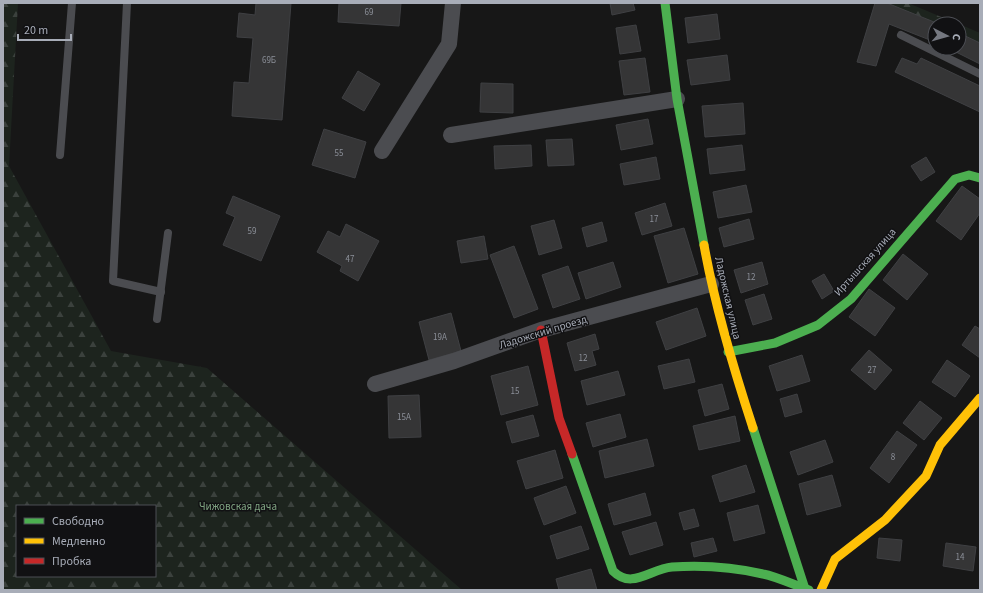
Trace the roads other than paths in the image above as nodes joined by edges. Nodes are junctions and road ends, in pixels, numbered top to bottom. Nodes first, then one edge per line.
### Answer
1 (72, 3) edge
2 (127, 3) edge
3 (453, 3) edge
4 (665, 3) edge
5 (901, 35) dead end
6 (980, 74) edge
7 (678, 99) junction
8 (451, 135) dead end
9 (382, 151) dead end
10 (60, 155) dead end
11 (980, 178) edge
12 (168, 233) dead end
13 (711, 284) junction
14 (162, 292) junction
15 (157, 319) dead end
16 (541, 330) junction
17 (728, 352) junction
18 (375, 384) dead end
19 (980, 398) edge
20 (807, 590) edge
21 (821, 590) edge

1 - 10 lane
2 - 14 lane
3 - 9 street
4 - 7 street, Ладожская улица
5 - 6 lane
7 - 8 street
7 - 13 street, Ладожская улица
11 - 17 street, Иртышская улица
12 - 14 lane
13 - 16 street, Ладожский проезд
13 - 17 street, Ладожская улица
14 - 15 lane
16 - 18 street, Ладожский проезд
16 - 20 street
17 - 20 street, Ладожская улица
19 - 21 street

